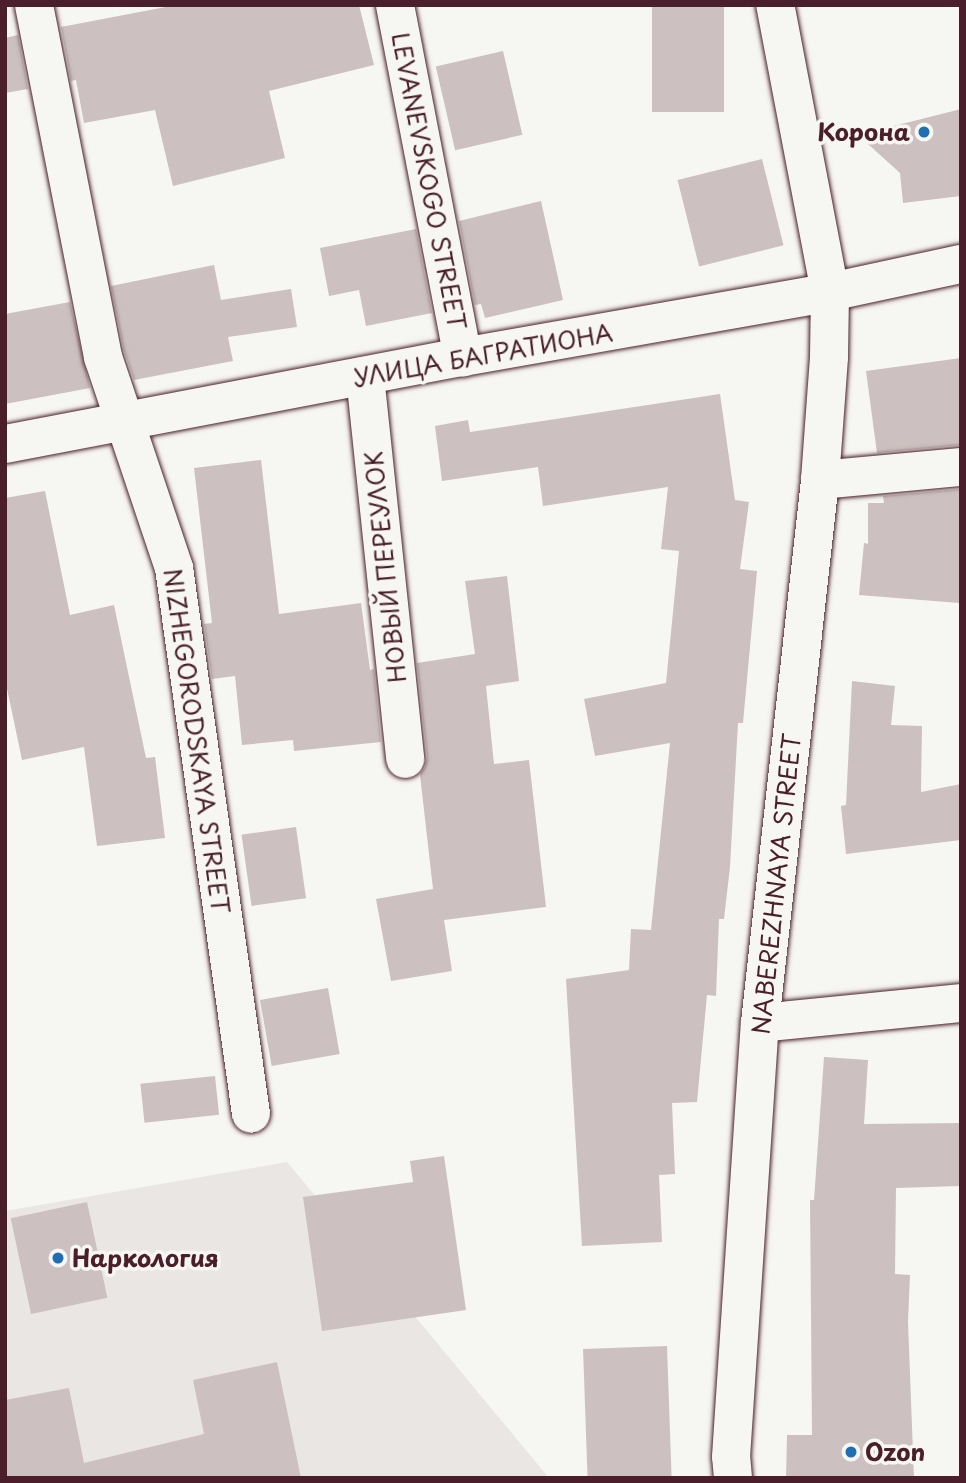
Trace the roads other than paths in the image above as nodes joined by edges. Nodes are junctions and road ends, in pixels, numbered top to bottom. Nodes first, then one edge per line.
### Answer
1 (34, 5) edge
2 (395, 5) edge
3 (775, 5) edge
4 (961, 264) edge
5 (830, 292) junction
6 (463, 357) junction
7 (365, 376) junction
8 (126, 422) junction
9 (5, 444) edge
10 (961, 467) edge
11 (820, 480) junction
12 (405, 759) dead end
13 (961, 1003) edge
14 (760, 1023) junction
15 (251, 1114) dead end
16 (733, 1478) edge

1 - 8 street, NIZHEGORODSKAYA STREET
2 - 6 street, LEVANEVSKOGO STREET
3 - 5 street, NABEREZHNAYA STREET
4 - 5 street, УЛИЦА БАГРАТИОНА
5 - 6 street, УЛИЦА БАГРАТИОНА
5 - 11 street, NABEREZHNAYA STREET
6 - 7 street, УЛИЦА БАГРАТИОНА
7 - 8 street, УЛИЦА БАГРАТИОНА
7 - 12 street, НОВЫЙ ПЕРЕУЛОК
8 - 9 street, УЛИЦА БАГРАТИОНА
8 - 15 street, NIZHEGORODSKAYA STREET
10 - 11 street
11 - 14 street, NABEREZHNAYA STREET
13 - 14 street
14 - 16 street, NABEREZHNAYA STREET

